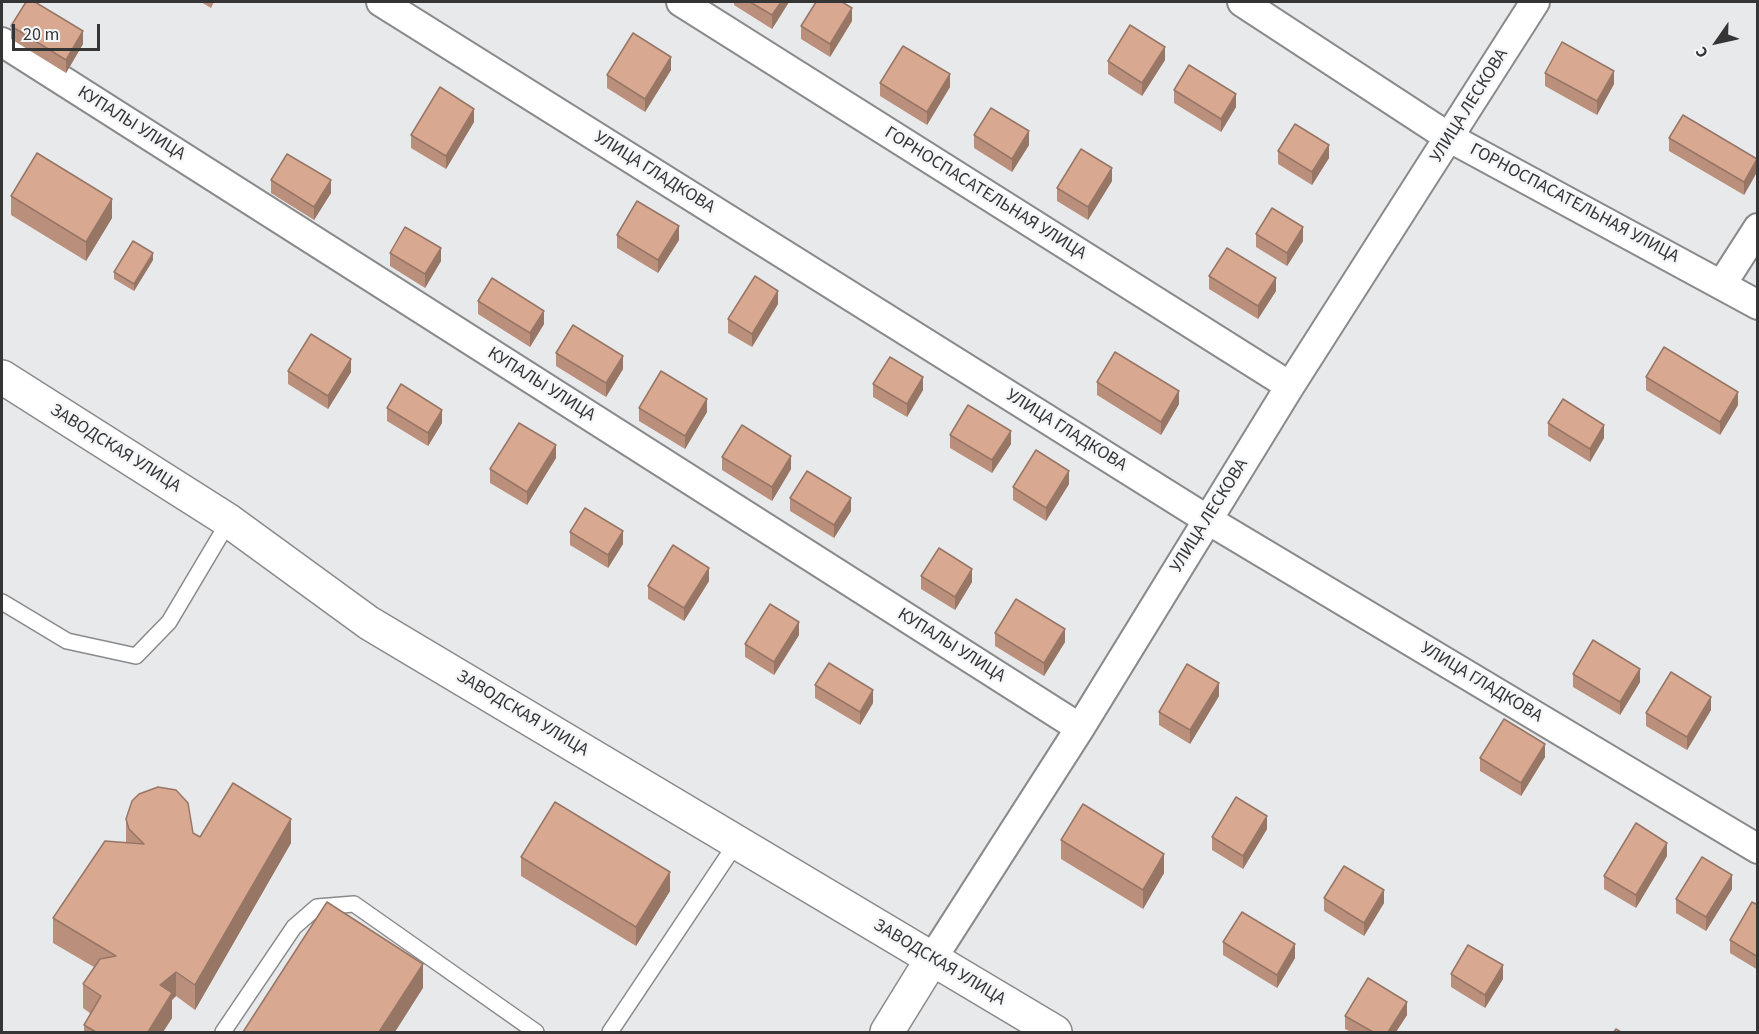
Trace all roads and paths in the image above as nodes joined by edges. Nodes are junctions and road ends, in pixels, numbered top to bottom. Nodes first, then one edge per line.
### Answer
1 (381, 2) edge
2 (681, 2) edge
3 (1242, 2) edge
4 (1535, 2) edge
5 (2, 42) edge
6 (1450, 138) junction
7 (1758, 228) edge
8 (1722, 284) junction
9 (1758, 305) edge
10 (2, 377) edge
11 (1290, 386) junction
12 (1208, 520) junction
13 (229, 521) junction
14 (2, 602) edge
15 (1080, 728) junction
16 (736, 842) junction
17 (1758, 849) edge
18 (932, 958) junction
19 (223, 1032) edge
20 (536, 1032) edge
21 (610, 1032) edge
22 (888, 1032) edge
23 (1055, 1032) edge

1 - 12 street, УЛИЦА ГЛАДКОВА
2 - 11 street, ГОРНОСПАСАТЕЛЬНАЯ УЛИЦА
3 - 6 street, ГОРНОСПАСАТЕЛЬНАЯ УЛИЦА
4 - 6 street, УЛИЦА ЛЕСКОВА
5 - 15 street, КУПАЛЫ УЛИЦА
6 - 8 street, ГОРНОСПАСАТЕЛЬНАЯ УЛИЦА
6 - 11 street, УЛИЦА ЛЕСКОВА
7 - 8 street
8 - 9 street, ГОРНОСПАСАТЕЛЬНАЯ УЛИЦА
10 - 13 street, ЗАВОДСКАЯ УЛИЦА
11 - 12 street, УЛИЦА ЛЕСКОВА
12 - 15 street, УЛИЦА ЛЕСКОВА
12 - 17 street, УЛИЦА ГЛАДКОВА
13 - 14 lane
13 - 16 street, ЗАВОДСКАЯ УЛИЦА
15 - 18 street, УЛИЦА ЛЕСКОВА
16 - 18 street, ЗАВОДСКАЯ УЛИЦА
16 - 21 lane
18 - 22 street, УЛИЦА ЛЕСКОВА
18 - 23 street, ЗАВОДСКАЯ УЛИЦА
19 - 20 lane

